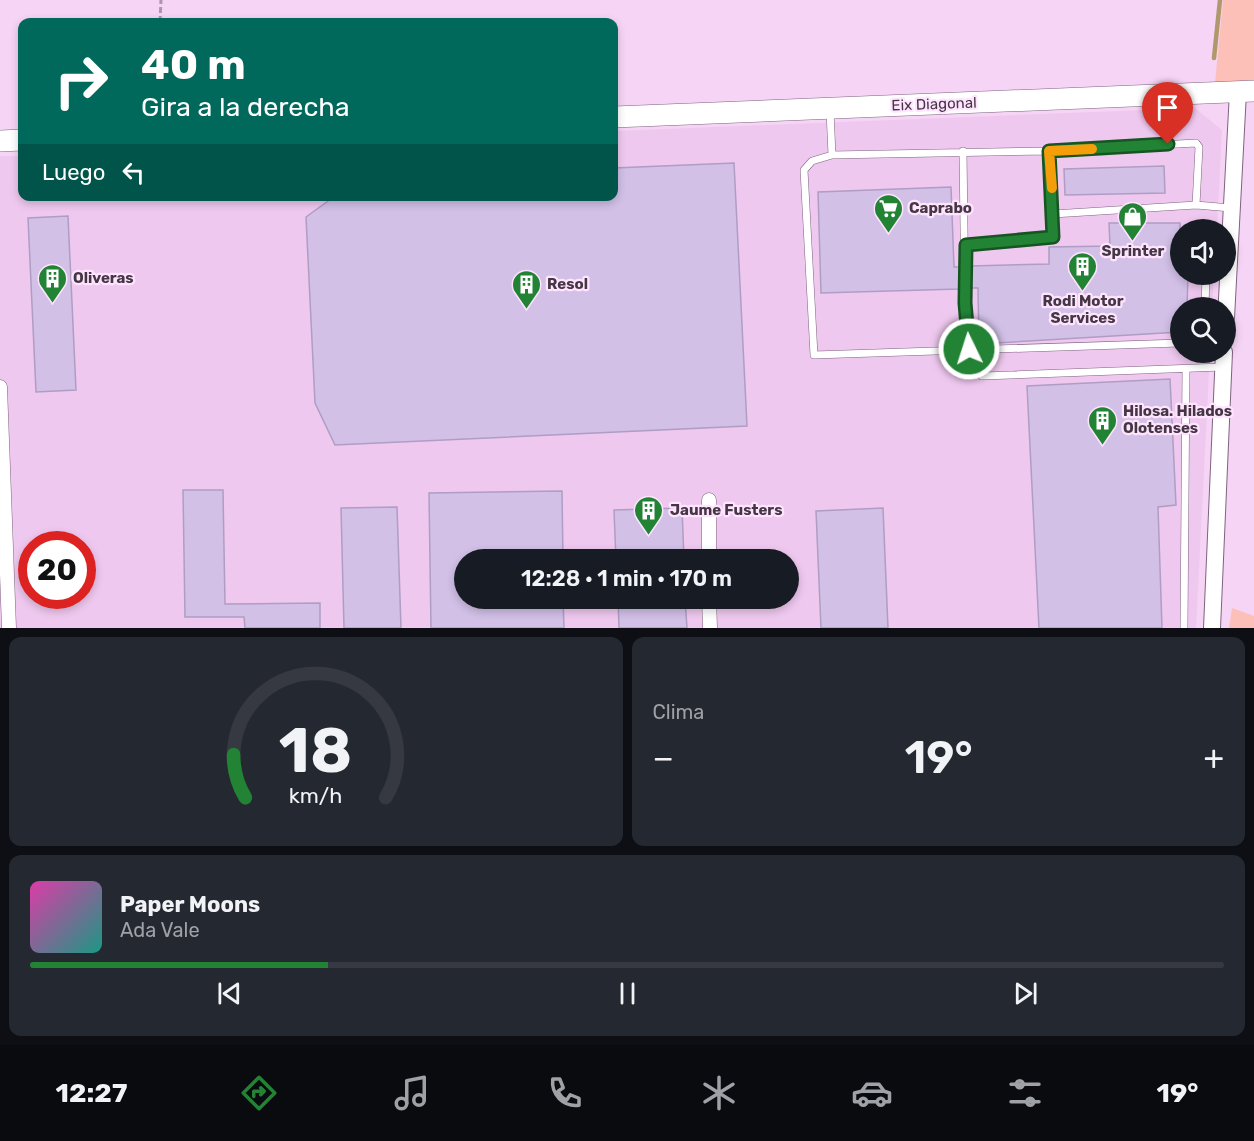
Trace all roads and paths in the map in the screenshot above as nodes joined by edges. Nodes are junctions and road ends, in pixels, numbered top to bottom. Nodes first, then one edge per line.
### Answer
1 (161, 0) edge
2 (160, 18) edge
3 (1246, 92) edge
4 (830, 108) junction
5 (618, 117) edge
6 (18, 140) edge
7 (0, 141) edge
8 (963, 151) junction
9 (1049, 151) junction
10 (832, 155) junction
11 (1196, 205) junction
12 (1231, 208) junction
13 (1053, 214) junction
14 (966, 245) junction
15 (1227, 297) edge
16 (1170, 343) edge
17 (969, 349) junction
18 (1211, 363) edge
19 (1223, 363) edge
20 (1186, 369) junction
21 (982, 376) dead end
22 (0, 387) edge
23 (1, 416) edge
24 (709, 500) dead end
25 (709, 549) edge
26 (710, 609) edge
27 (9, 628) edge
28 (710, 628) edge
29 (1184, 628) edge
30 (1212, 628) edge

1 - 2 path
3 - 4 main road, Eix Diagonal
3 - 12 street
4 - 5 main road, Eix Diagonal
4 - 10 lane
6 - 7 main road
8 - 9 lane
8 - 10 lane
8 - 14 lane
9 - 11 lane
9 - 13 lane
10 - 17 lane
11 - 12 lane
11 - 13 lane
12 - 15 street
13 - 14 lane
14 - 17 lane
16 - 17 lane
18 - 20 lane
19 - 30 street
20 - 21 lane
20 - 29 lane
22 - 23 street
23 - 27 street
24 - 25 street
26 - 28 street

